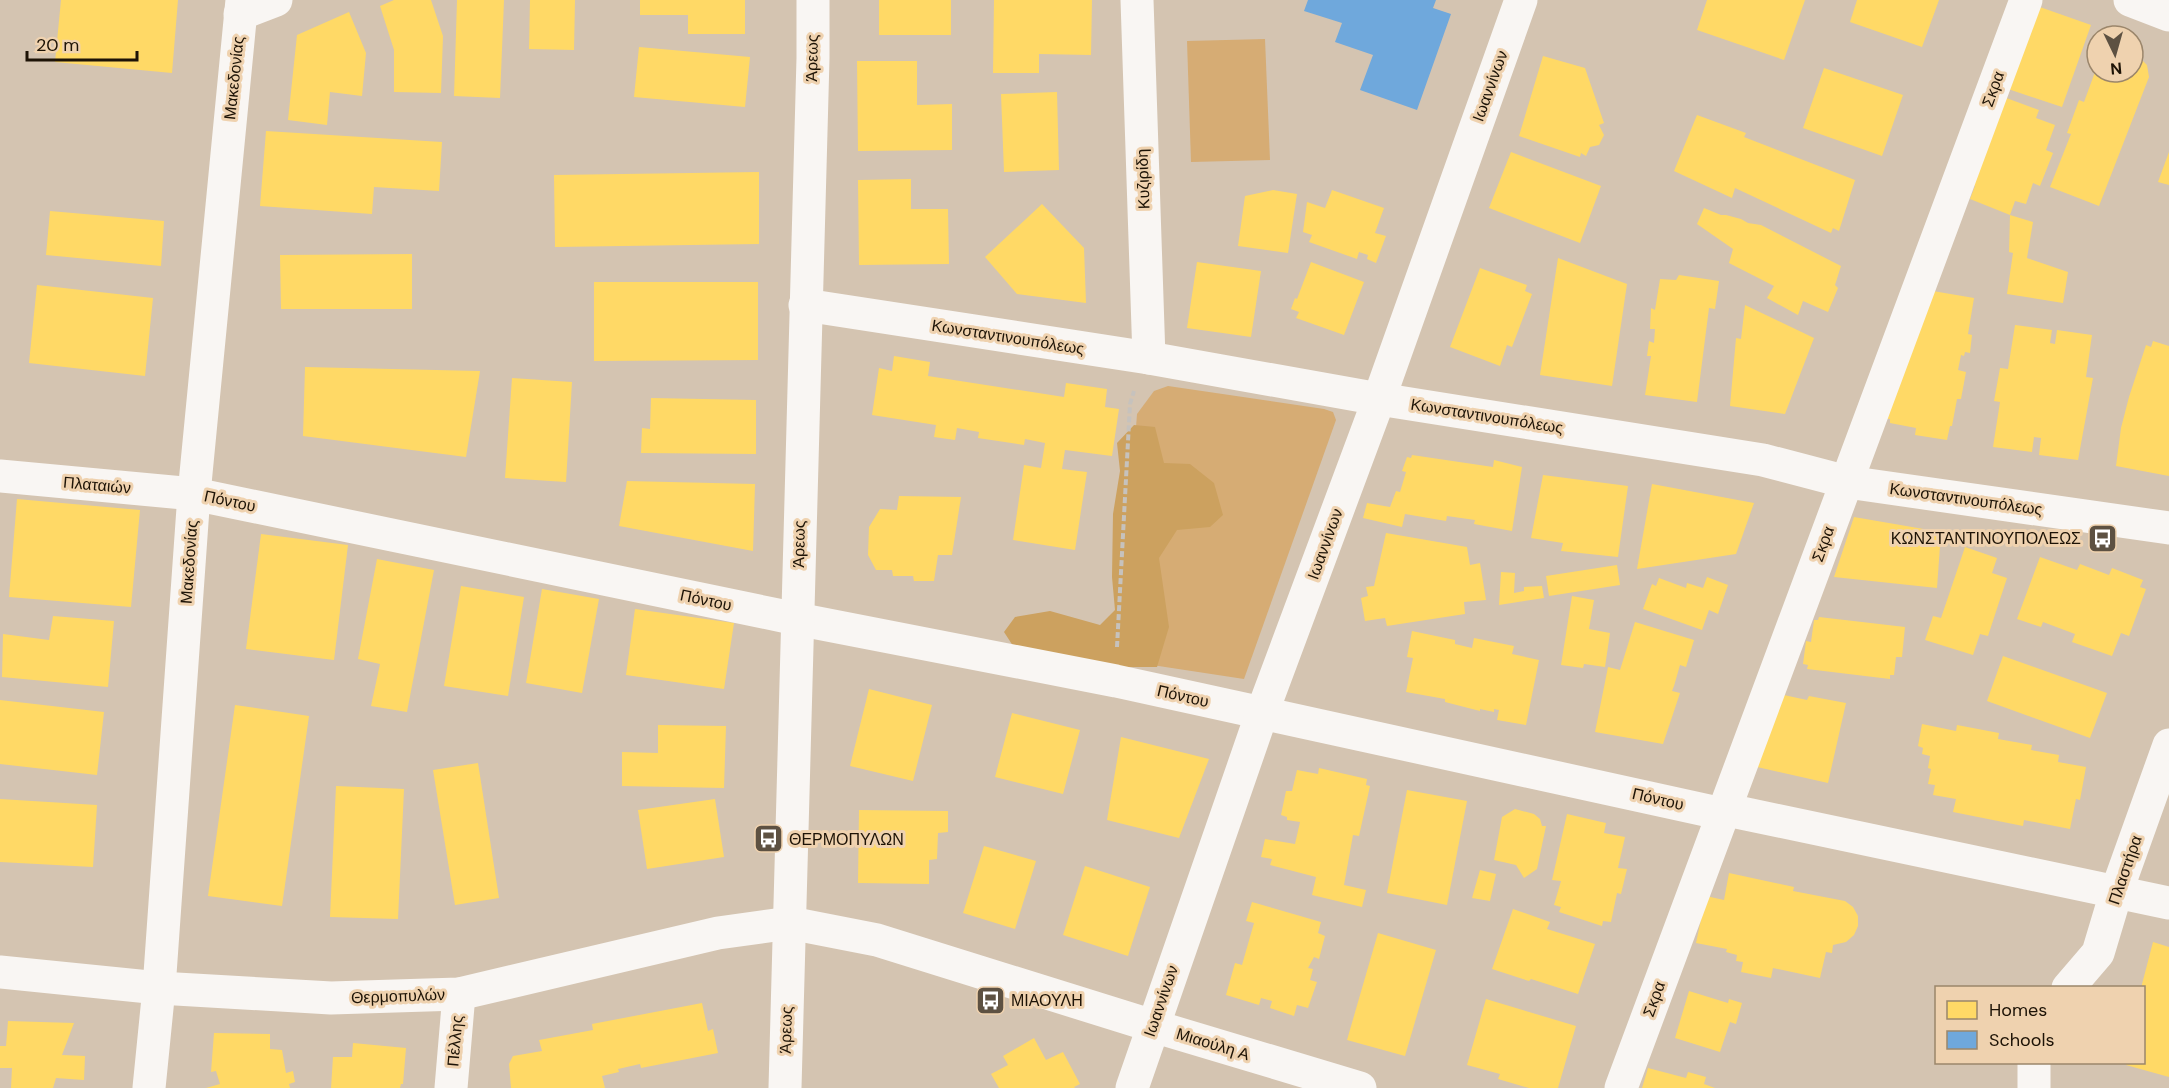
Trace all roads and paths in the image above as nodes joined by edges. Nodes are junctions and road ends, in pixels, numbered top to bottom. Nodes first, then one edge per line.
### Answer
1 (276, 0) edge
2 (813, 0) edge
3 (1137, 0) edge
4 (1521, 0) edge
5 (2026, 0) edge
6 (2130, 0) edge
7 (241, 7) edge
8 (2169, 15) edge
9 (805, 305) junction
10 (1149, 358) junction
11 (1379, 399) junction
12 (0, 476) edge
13 (1846, 482) junction
14 (194, 494) junction
15 (2169, 528) edge
16 (797, 619) junction
17 (1116, 681) junction
18 (1262, 713) junction
19 (2169, 745) edge
20 (1723, 814) junction
21 (2116, 893) junction
22 (2169, 903) edge
23 (790, 923) junction
24 (0, 972) edge
25 (2069, 986) edge
26 (159, 988) junction
27 (459, 994) junction
28 (1152, 1026) junction
29 (2034, 1064) edge
30 (149, 1088) edge
31 (451, 1088) edge
32 (784, 1088) edge
33 (1132, 1088) edge
34 (1360, 1088) edge
35 (1621, 1088) edge
36 (2034, 1088) edge

1 - 7 street
2 - 9 street, Άρεως
3 - 10 street, Κυζιρίδη
4 - 11 street, Ιωαννίνων
5 - 13 street, Σκρα
6 - 8 street
7 - 14 street, Μακεδονίας
9 - 10 street, Κωνσταντινουπόλεως
9 - 16 street, Άρεως
10 - 11 street, Κωνσταντινουπόλεως
10 - 17 path
11 - 13 street, Κωνσταντινουπόλεως
11 - 18 street, Ιωαννίνων
12 - 14 street, Πλαταιών
13 - 15 street, Κωνσταντινουπόλεως
13 - 20 street, Σκρα
14 - 16 street, Πόντου
14 - 26 street, Μακεδονίας
16 - 17 street, Πόντου
16 - 23 street, Άρεως
17 - 18 street, Πόντου
18 - 20 street, Πόντου
18 - 28 street, Ιωαννίνων
19 - 21 street, Πλαστήρα
20 - 21 street, Πόντου
20 - 35 street, Σκρα
21 - 22 street, Πόντου
21 - 25 street, Πλαστήρα
23 - 27 street, Θερμοπυλών
23 - 28 street, Μιαούλη Α
23 - 32 street, Άρεως
24 - 26 street, Θερμοπυλών
26 - 27 street, Θερμοπυλών
26 - 30 street, Μακεδονίας
27 - 31 street, Πέλλης
28 - 33 street, Ιωαννίνων
28 - 34 street, Μιαούλη Α
29 - 36 street

